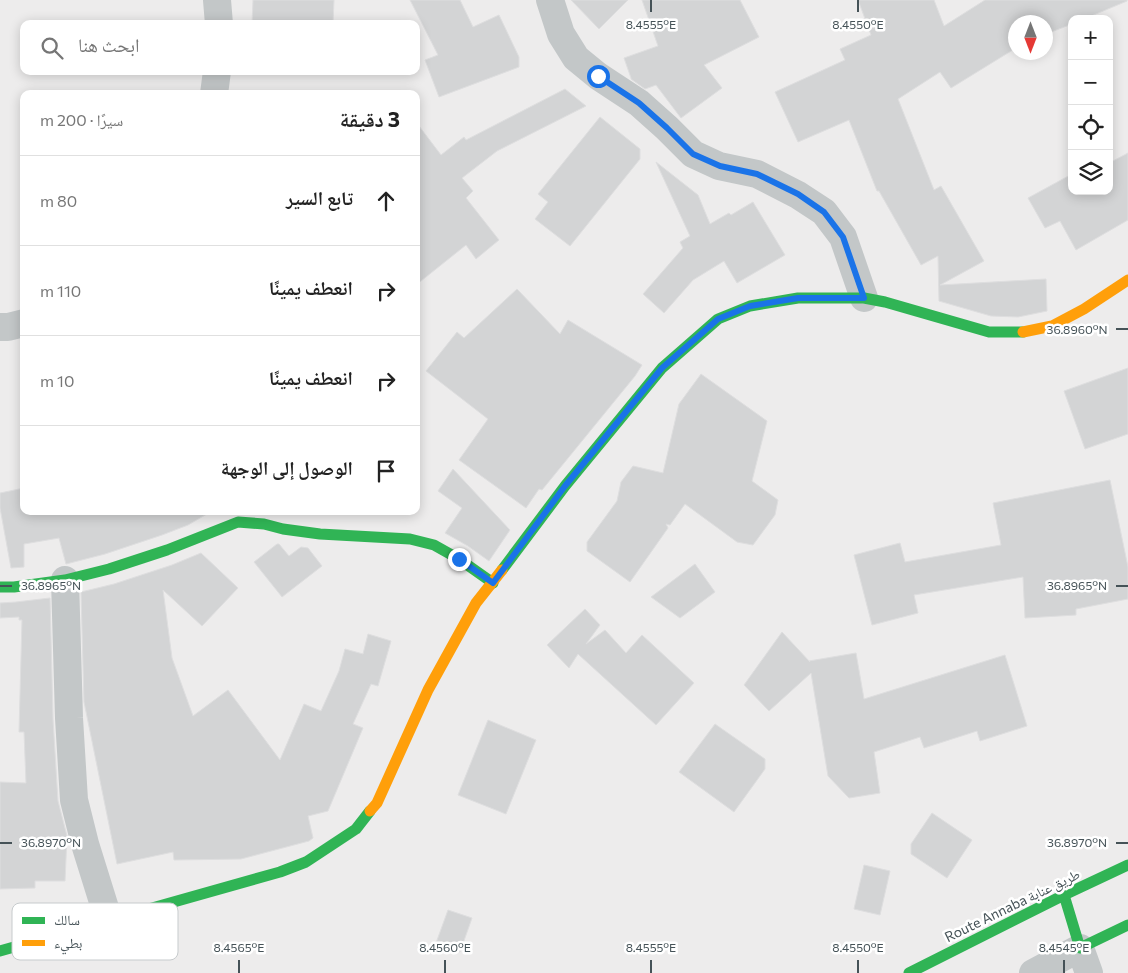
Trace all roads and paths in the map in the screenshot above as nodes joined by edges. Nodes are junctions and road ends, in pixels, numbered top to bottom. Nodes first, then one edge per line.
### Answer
1 (217, 0) edge
2 (550, 0) edge
3 (219, 20) edge
4 (217, 75) edge
5 (215, 90) edge
6 (1128, 280) edge
7 (864, 298) junction
8 (20, 324) edge
9 (0, 327) edge
10 (65, 580) junction
11 (493, 583) junction
12 (0, 587) edge
13 (1128, 865) edge
14 (1064, 895) junction
15 (103, 903) edge
16 (172, 903) edge
17 (1128, 925) edge
18 (1084, 961) edge
19 (909, 973) edge
20 (1033, 973) edge

1 - 3 street
2 - 7 street
4 - 5 street
6 - 7 street
7 - 11 street
8 - 9 street
10 - 11 street
10 - 12 street
10 - 15 street
11 - 16 street
13 - 14 street, Route Annaba طريق عنابة
14 - 18 street
14 - 19 street, Route Annaba طريق عنابة
17 - 18 street
18 - 20 street

